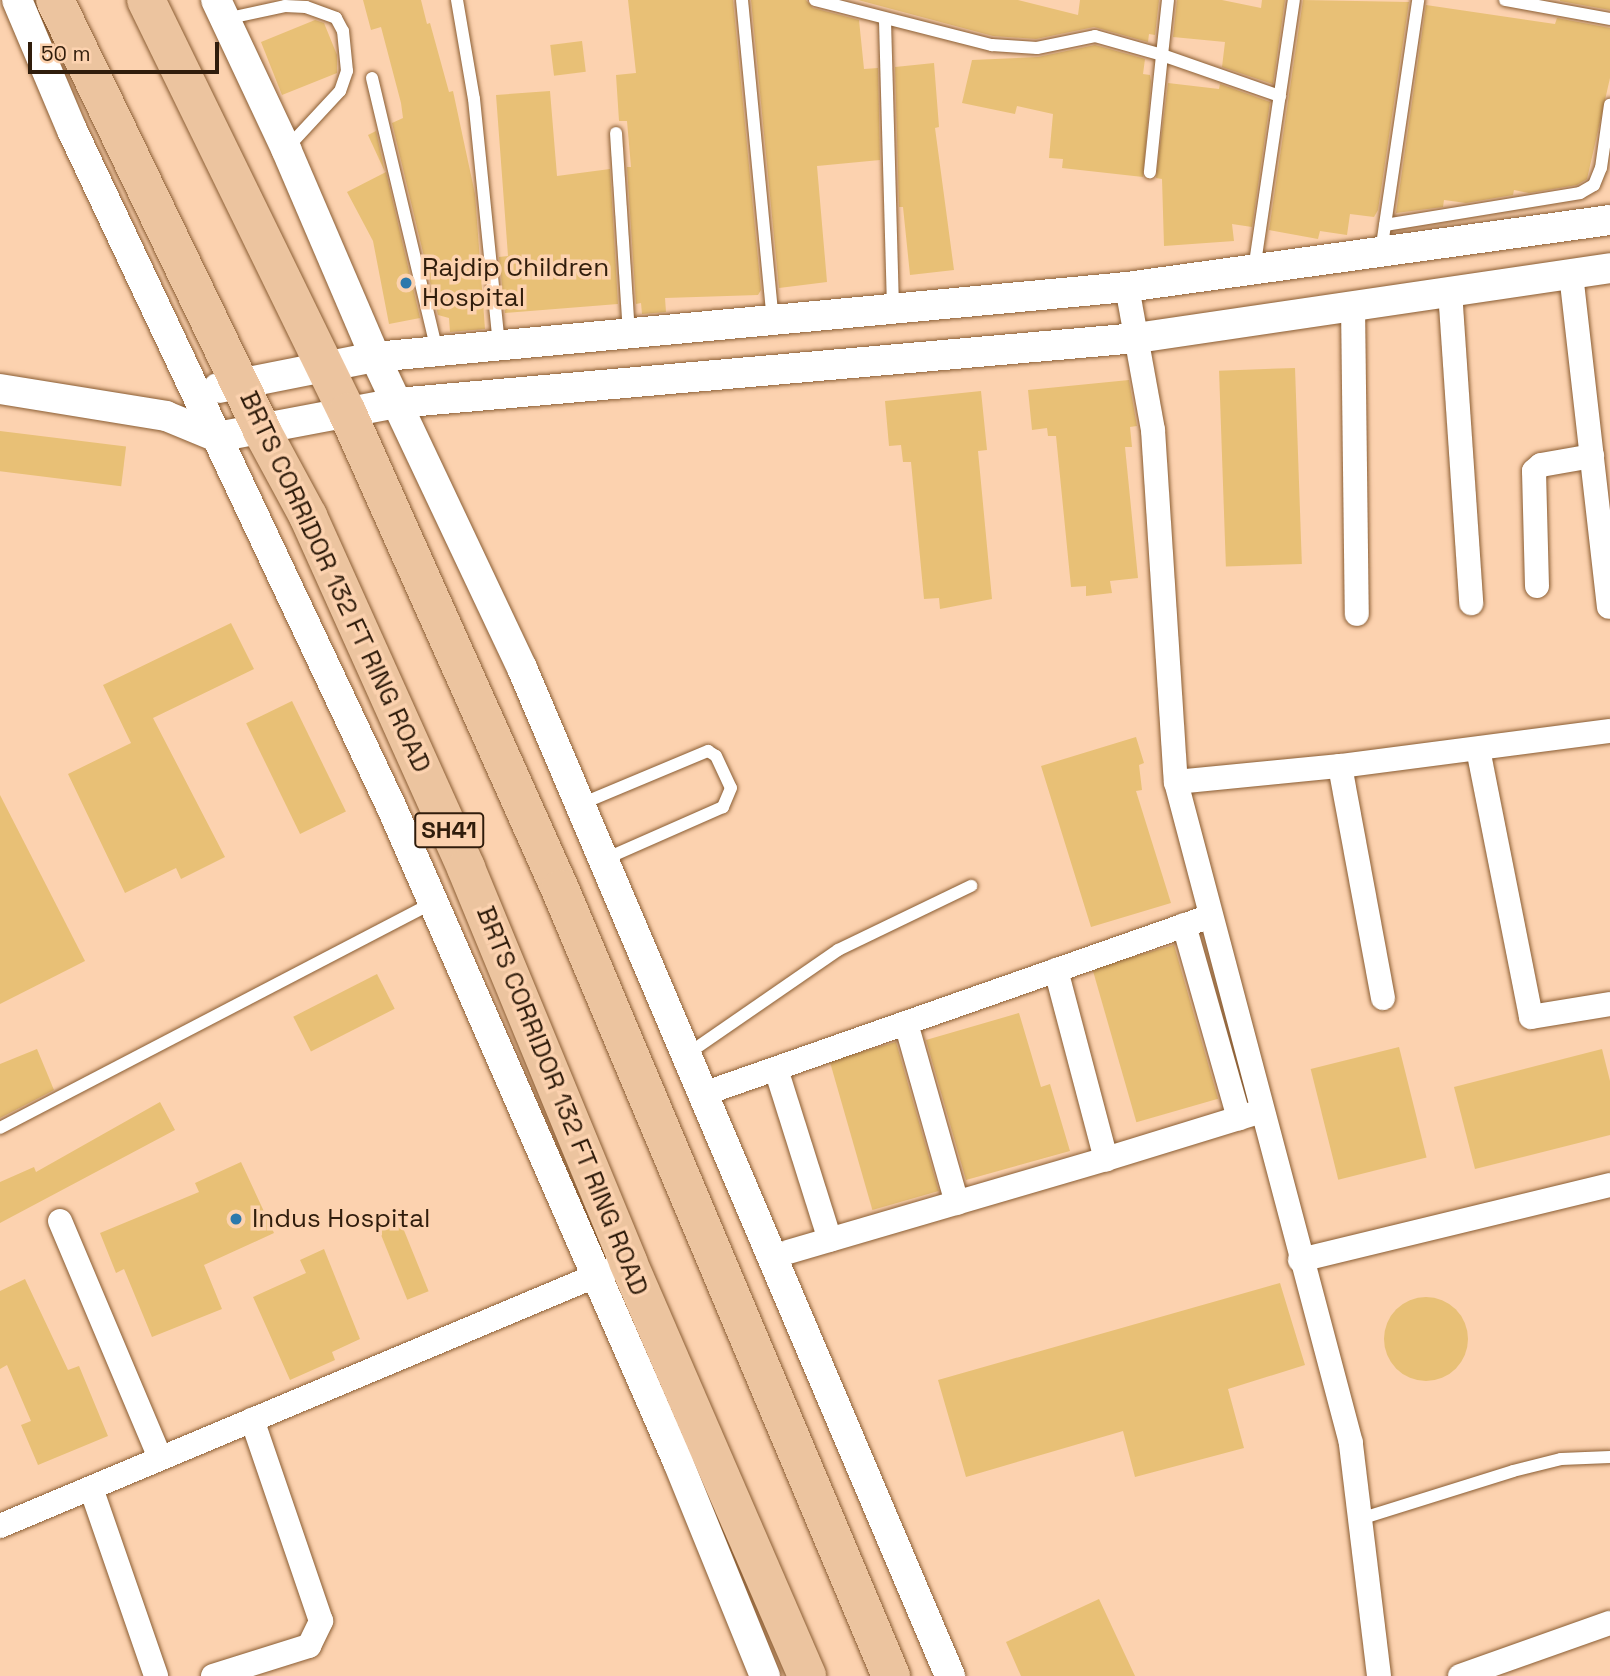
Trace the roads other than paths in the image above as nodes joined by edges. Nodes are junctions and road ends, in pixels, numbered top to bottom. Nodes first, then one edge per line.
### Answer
1 (17, 0) edge
2 (55, 0) edge
3 (146, 0) edge
4 (457, 0) edge
5 (742, 0) edge
6 (815, 0) edge
7 (1168, 0) edge
8 (1294, 0) edge
9 (1418, 0) edge
10 (1505, 0) edge
11 (220, 10) edge
12 (1610, 19) edge
13 (885, 20) junction
14 (1162, 55) junction
15 (372, 78) dead end
16 (1280, 96) junction
17 (1610, 105) edge
18 (616, 133) dead end
19 (286, 149) junction
20 (1150, 172) dead end
21 (1610, 220) edge
22 (1383, 239) junction
23 (1610, 268) edge
24 (1254, 271) junction
25 (1571, 274) junction
26 (1127, 287) junction
27 (1450, 291) junction
28 (1353, 305) junction
29 (893, 310) junction
30 (773, 321) junction
31 (629, 334) junction
32 (1137, 338) junction
33 (499, 344) junction
34 (437, 351) junction
35 (375, 357) junction
36 (324, 368) junction
37 (242, 382) junction
38 (0, 389) edge
39 (198, 393) junction
40 (397, 403) junction
41 (347, 412) junction
42 (166, 416) junction
43 (262, 431) junction
44 (217, 437) junction
45 (1592, 456) junction
46 (1538, 586) dead end
47 (1471, 603) dead end
48 (1609, 607) edge
49 (1357, 614) dead end
50 (1610, 731) edge
51 (1478, 748) junction
52 (1340, 766) junction
53 (1176, 782) junction
54 (581, 804) junction
55 (605, 859) junction
56 (971, 886) dead end
57 (433, 903) junction
58 (1211, 916) junction
59 (1184, 925) junction
60 (1056, 970) junction
61 (1382, 998) dead end
62 (1610, 1004) edge
63 (906, 1023) junction
64 (686, 1055) junction
65 (776, 1069) junction
66 (703, 1094) junction
67 (1250, 1114) junction
68 (0, 1128) edge
69 (1106, 1159) junction
70 (1610, 1185) edge
71 (957, 1203) junction
72 (60, 1221) dead end
73 (830, 1240) junction
74 (788, 1252) dead end
75 (1300, 1260) junction
76 (611, 1269) junction
77 (252, 1420) junction
78 (1610, 1457) edge
79 (160, 1458) junction
80 (91, 1488) junction
81 (1360, 1519) junction
82 (0, 1526) edge
83 (1610, 1623) edge
84 (156, 1676) edge
85 (213, 1676) edge
86 (765, 1676) edge
87 (807, 1676) edge
88 (891, 1676) edge
89 (950, 1676) edge
90 (1379, 1676) edge
91 (1460, 1676) edge

1 - 39 street
2 - 37 main road, BRTS CORRIDOR 132 FT RING ROAD / SH41
3 - 36 main road, SH41
4 - 33 lane
5 - 30 lane
6 - 13 lane
7 - 14 lane
8 - 16 lane
9 - 22 lane
10 - 12 lane
11 - 19 street
11 - 19 lane
13 - 14 lane
13 - 29 lane
14 - 16 lane
14 - 20 lane
15 - 34 lane
16 - 24 lane
17 - 22 lane
18 - 31 lane
19 - 35 street
21 - 22 street
22 - 24 street
23 - 25 street
24 - 26 street
25 - 27 street
25 - 45 street
26 - 29 street
26 - 32 street
27 - 28 street
27 - 47 street
28 - 32 street
28 - 49 street
29 - 30 street
30 - 31 street
31 - 33 street
32 - 40 street
32 - 53 street
33 - 34 street
34 - 35 street
35 - 36 street
35 - 40 street
36 - 37 street
36 - 41 main road, SH41
37 - 39 street
37 - 43 main road, BRTS CORRIDOR 132 FT RING ROAD / SH41
38 - 42 street
39 - 42 street
39 - 44 street
40 - 41 street
40 - 54 street
41 - 43 street
41 - 88 main road, SH41
42 - 44 street
43 - 44 street
43 - 76 main road, BRTS CORRIDOR 132 FT RING ROAD / SH41
44 - 57 street
45 - 46 street
45 - 48 street
50 - 51 street
51 - 52 street
51 - 62 street
52 - 53 street
52 - 61 street
53 - 58 street
54 - 55 street
54 - 55 lane
55 - 64 street
56 - 64 lane
57 - 68 lane
57 - 76 street
58 - 59 street
58 - 67 street
59 - 60 street
59 - 67 street
60 - 63 street
60 - 69 street
63 - 65 street
63 - 71 street
64 - 66 street
65 - 66 street
65 - 73 street
66 - 89 street
67 - 69 street
67 - 75 street
69 - 71 street
70 - 75 street
71 - 73 street
72 - 79 street
73 - 74 street
75 - 81 street
76 - 77 street
76 - 86 street
76 - 87 main road, BRTS CORRIDOR 132 FT RING ROAD / SH41
77 - 79 street
77 - 85 street
78 - 81 lane
79 - 80 street
80 - 82 street
80 - 84 street
81 - 90 street
83 - 91 street

